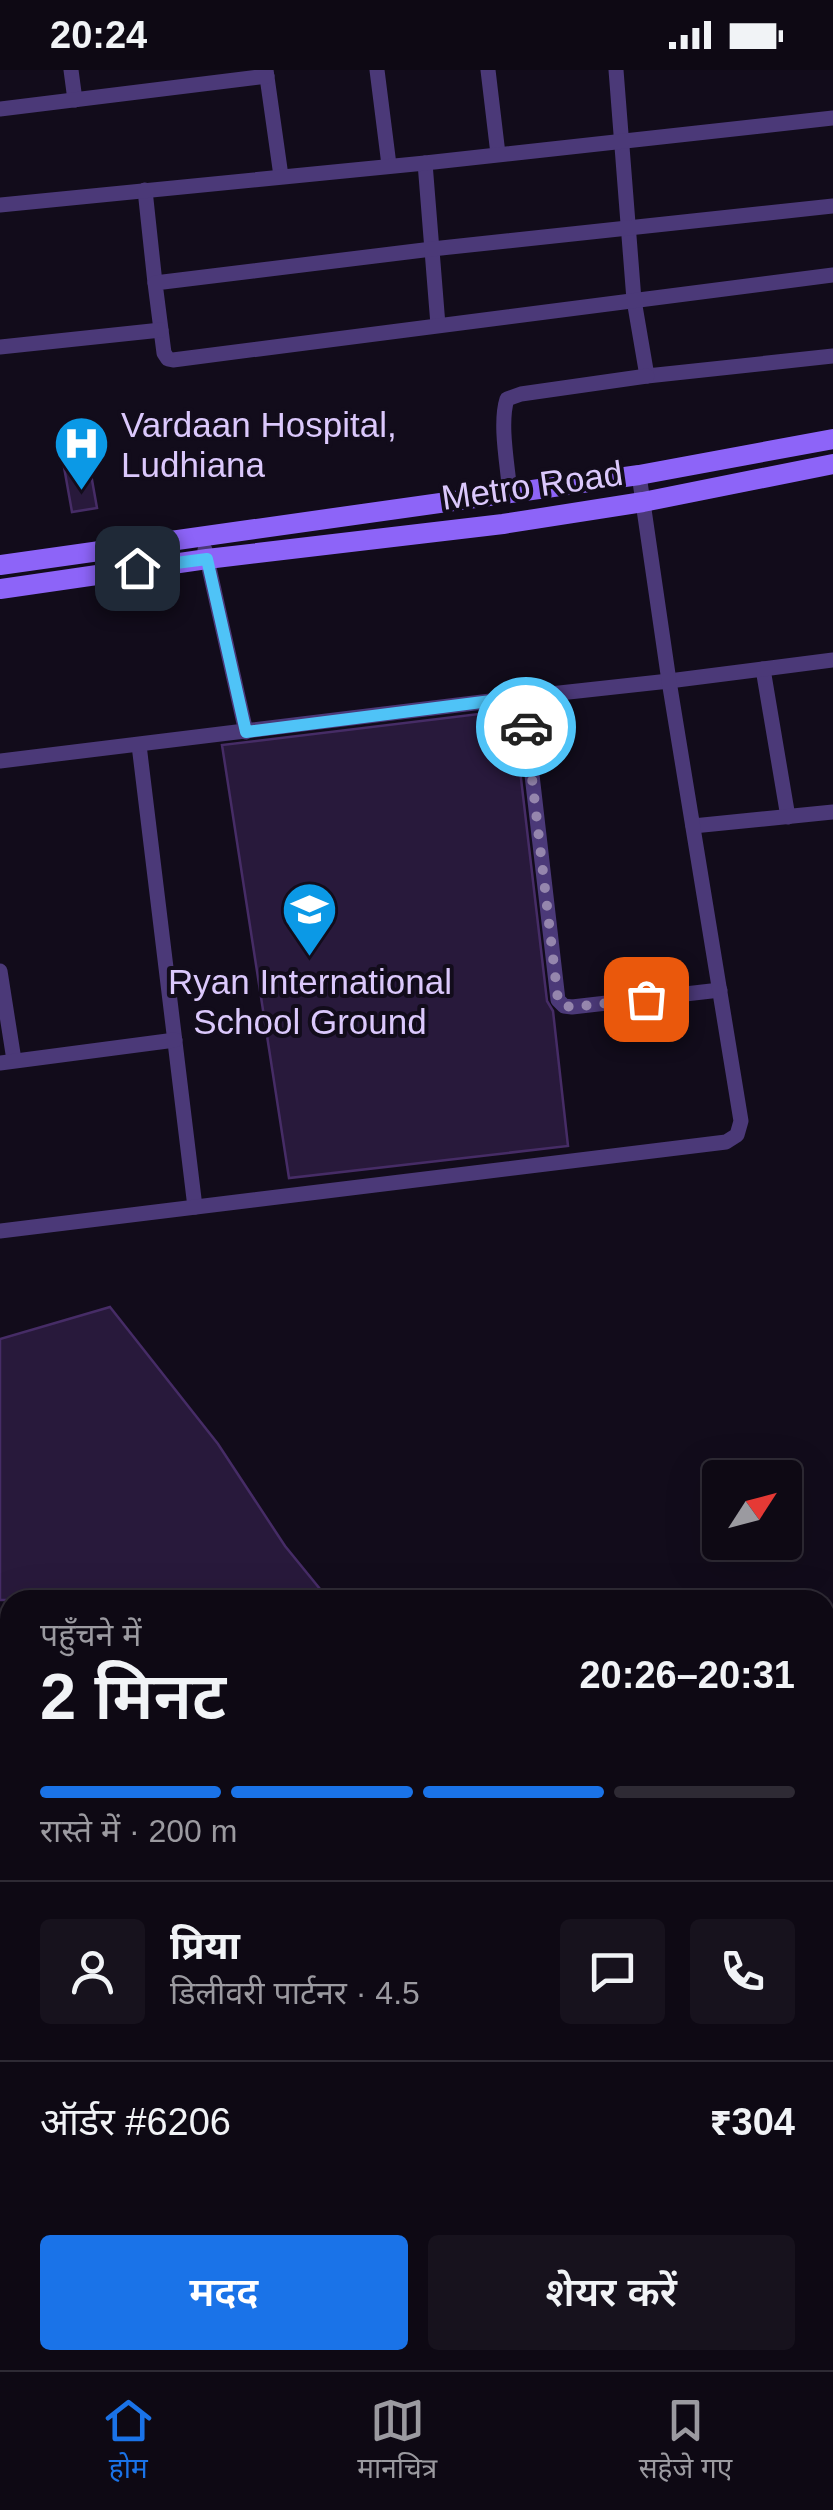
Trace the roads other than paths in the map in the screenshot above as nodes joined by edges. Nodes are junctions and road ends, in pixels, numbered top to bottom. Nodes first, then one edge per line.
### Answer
1 (70, 70) edge
2 (176, 70) edge
3 (377, 70) edge
4 (488, 70) edge
5 (616, 70) edge
6 (267, 73) edge
7 (178, 87) junction
8 (75, 100) junction
9 (0, 110) edge
10 (833, 118) edge
11 (622, 142) junction
12 (498, 154) junction
13 (426, 163) junction
14 (390, 165) junction
15 (281, 176) junction
16 (145, 190) junction
17 (0, 205) edge
18 (833, 206) edge
19 (629, 230) junction
20 (432, 249) junction
21 (833, 275) edge
22 (155, 283) junction
23 (634, 300) junction
24 (438, 325) junction
25 (161, 330) junction
26 (0, 347) edge
27 (833, 356) edge
28 (647, 376) junction
29 (833, 440) edge
30 (833, 464) edge
31 (639, 475) junction
32 (510, 494) junction
33 (642, 502) junction
34 (202, 536) junction
35 (207, 559) junction
36 (0, 565) edge
37 (0, 589) edge
38 (833, 660) edge
39 (762, 669) junction
40 (669, 682) junction
41 (522, 697) junction
42 (246, 732) junction
43 (140, 745) junction
44 (0, 761) edge
45 (833, 812) edge
46 (788, 817) junction
47 (693, 826) junction
48 (0, 971) edge
49 (720, 990) junction
50 (175, 1040) junction
51 (7, 1062) edge
52 (194, 1207) junction
53 (0, 1231) edge

1 - 8 street
2 - 7 street
3 - 14 street
4 - 12 street
5 - 11 street
6 - 7 street
6 - 15 street
7 - 8 street
8 - 9 street
10 - 11 street
11 - 12 street
11 - 19 street
12 - 13 street
13 - 14 street
13 - 20 street
14 - 15 street
15 - 16 street
16 - 17 street
16 - 22 street
18 - 19 street
19 - 20 street
19 - 23 street
20 - 22 street
20 - 24 street
21 - 23 street
22 - 25 street
23 - 24 street
23 - 28 street
24 - 25 street
25 - 26 street
27 - 28 street
28 - 32 street
29 - 31 street, Metro Road
30 - 33 street, Metro Road
31 - 32 street, Metro Road
31 - 33 street
32 - 34 street, Metro Road
33 - 35 street, Metro Road
33 - 40 street
34 - 35 street
34 - 36 street, Metro Road
35 - 37 street, Metro Road
35 - 42 street
38 - 39 street
39 - 40 street
39 - 46 street
40 - 41 street
40 - 47 street
41 - 42 street
41 - 49 street
42 - 43 street
43 - 44 street
43 - 50 street
45 - 46 street
46 - 47 street
47 - 49 street
48 - 51 street
49 - 52 street
50 - 51 street
50 - 52 street
52 - 53 street

